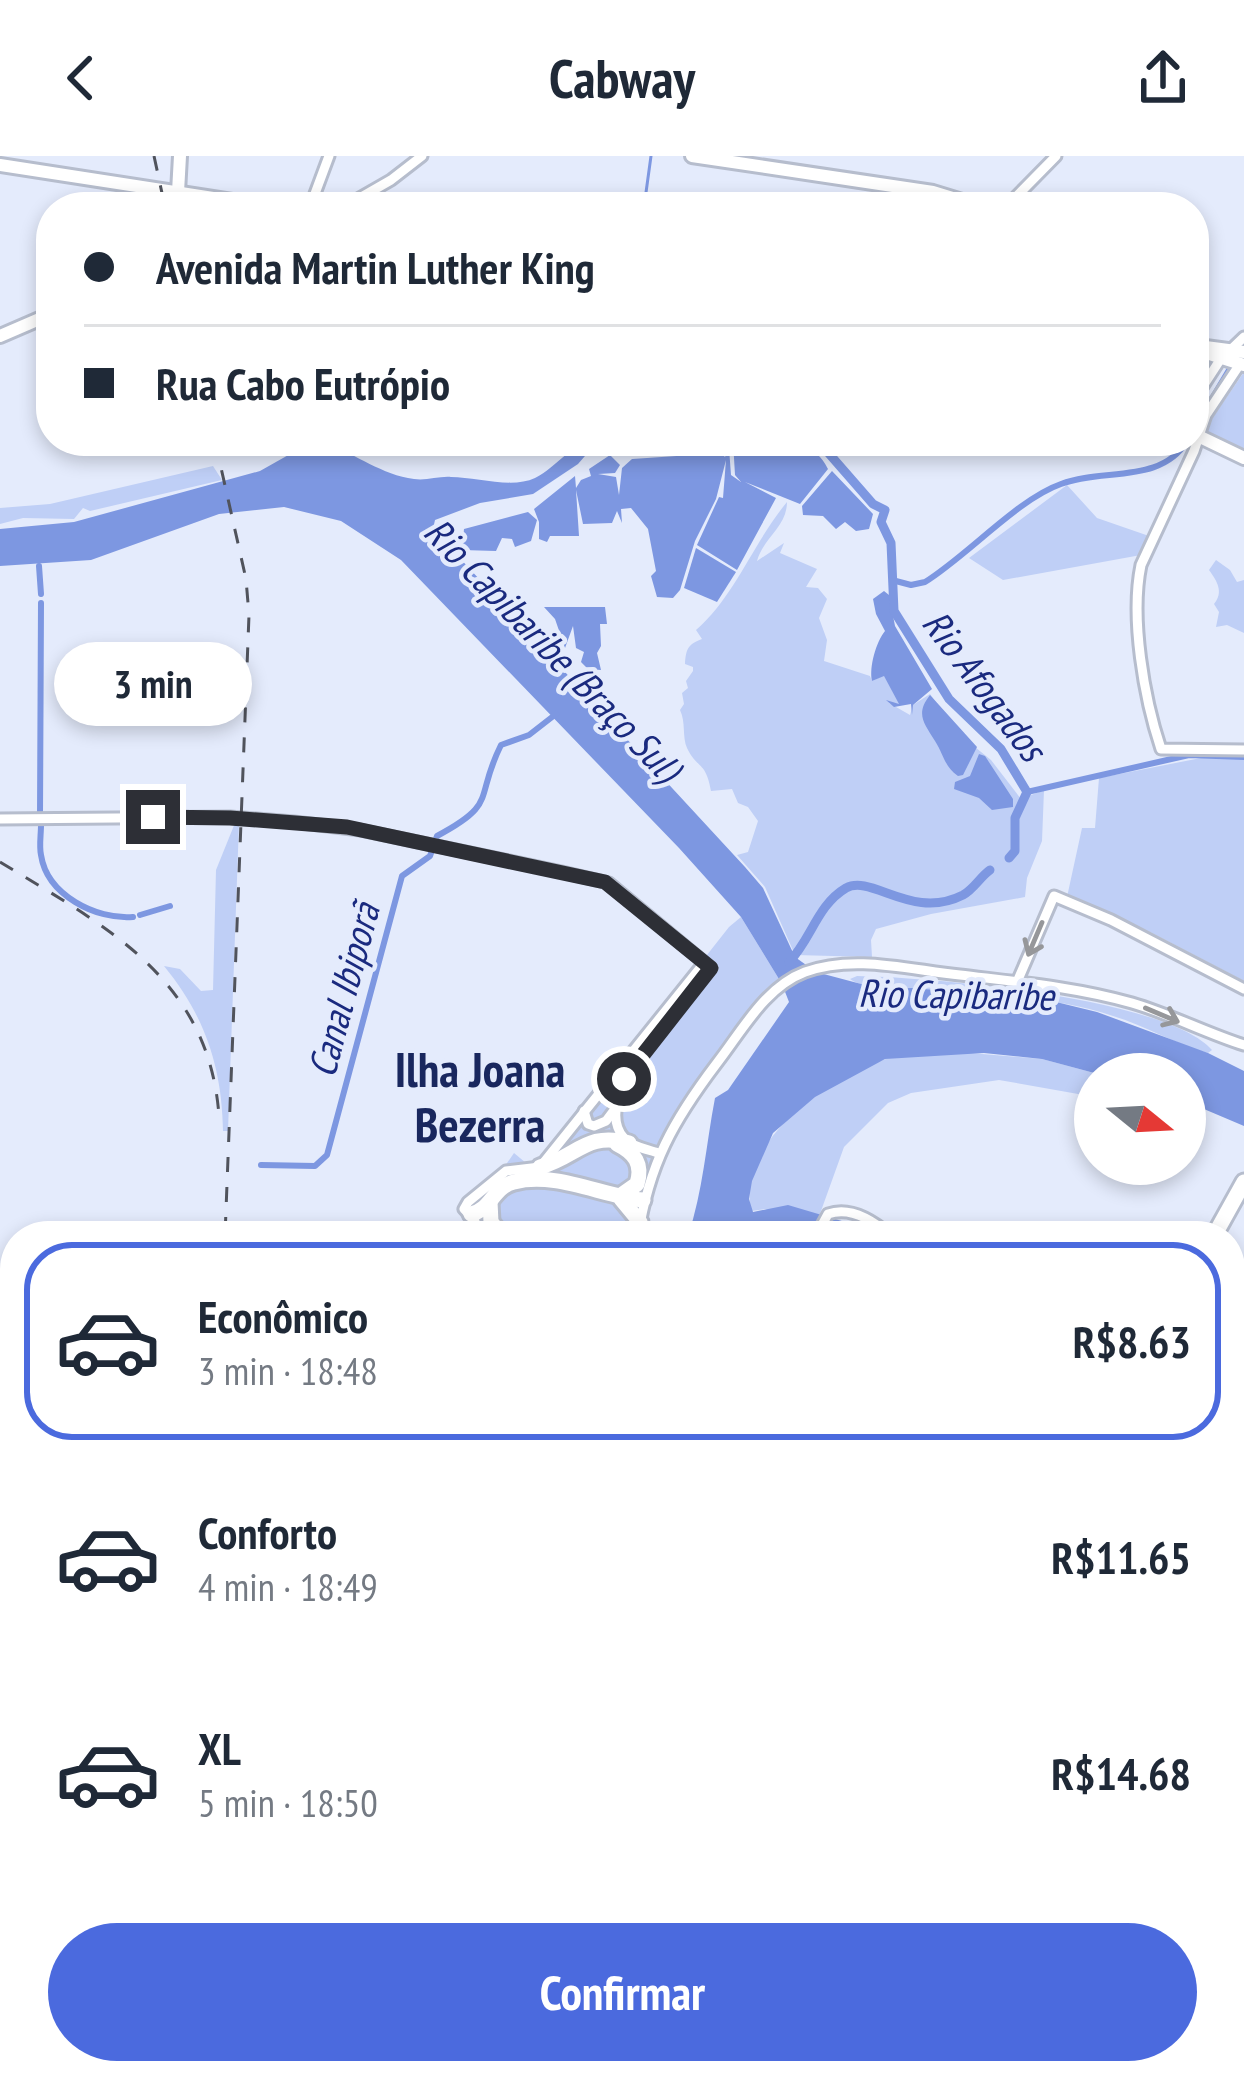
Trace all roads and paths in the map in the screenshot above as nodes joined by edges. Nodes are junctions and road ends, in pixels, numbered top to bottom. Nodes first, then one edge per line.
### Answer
1 (180, 156) edge
2 (328, 156) edge
3 (422, 156) edge
4 (692, 156) edge
5 (1056, 156) edge
6 (0, 165) edge
7 (178, 192) joint
8 (315, 192) edge
9 (370, 192) edge
10 (933, 192) edge
11 (1021, 192) edge
12 (36, 320) edge
13 (0, 336) edge
14 (1236, 356) edge
15 (1209, 384) edge
16 (1209, 410) edge
17 (1209, 441) edge
18 (1187, 456) edge
19 (1244, 458) edge
20 (1244, 751) edge
21 (0, 819) edge
22 (708, 966) junction
23 (1017, 982) junction
24 (1244, 989) edge
25 (1244, 1045) edge
26 (601, 1090) junction
27 (616, 1104) junction
28 (584, 1111) junction
29 (604, 1139) junction
30 (629, 1143) junction
31 (658, 1154) junction
32 (540, 1167) junction
33 (1244, 1182) edge
34 (618, 1197) junction
35 (491, 1199) junction
36 (644, 1200) junction
37 (468, 1211) junction
38 (474, 1221) edge
39 (491, 1221) edge
40 (634, 1221) edge
41 (640, 1221) edge
42 (823, 1221) edge
43 (870, 1221) edge
44 (1222, 1221) edge

1 - 7 main road
2 - 8 street
3 - 9 street
4 - 10 main road
5 - 11 street
6 - 7 main road
12 - 13 main road
14 - 15 street
14 - 16 street
17 - 19 main road
18 - 20 street
21 - 22 street
22 - 26 street
22 - 27 street
24 -> 23 street
23 -> 25 street
23 - 31 street
26 - 27 street
26 - 28 street
27 - 28 street
27 - 30 street
28 - 32 street
29 - 30 highway
29 - 32 highway
29 - 34 highway
30 - 31 street
31 - 36 street
32 - 37 street
33 - 44 highway
34 - 35 highway
34 - 36 highway
34 - 40 highway
35 - 37 highway
35 - 39 highway
36 - 41 street
37 - 38 street
42 - 43 street

